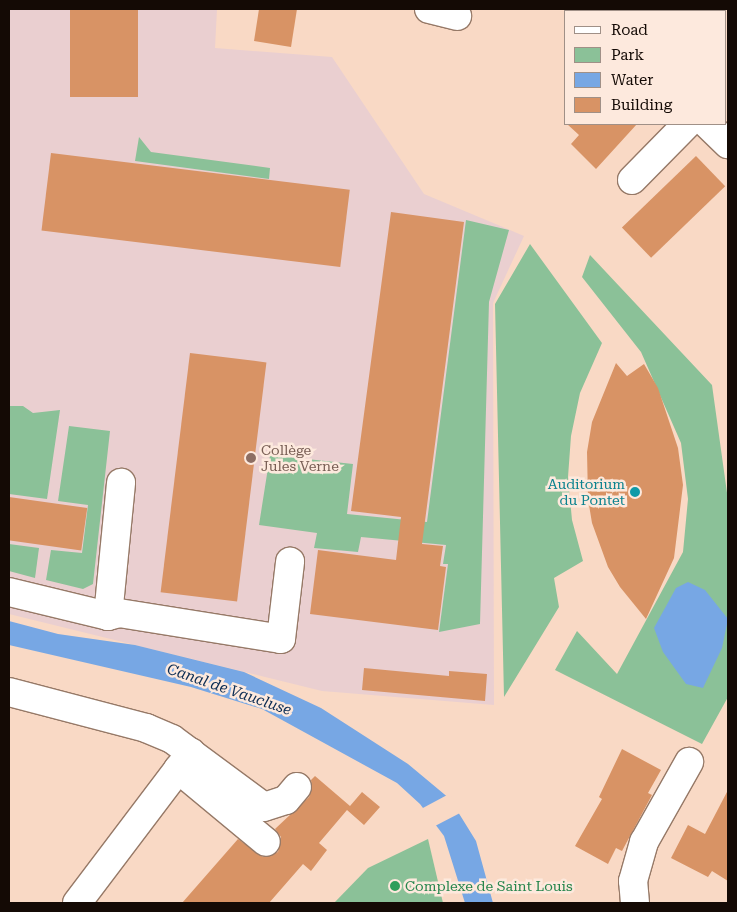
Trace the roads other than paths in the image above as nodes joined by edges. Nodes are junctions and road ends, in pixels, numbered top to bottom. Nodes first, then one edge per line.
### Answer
1 (429, 9) edge
2 (457, 16) dead end
3 (686, 125) edge
4 (707, 125) edge
5 (728, 144) edge
6 (632, 180) dead end
7 (121, 482) dead end
8 (290, 562) dead end
9 (9, 592) edge
10 (108, 616) junction
11 (9, 692) edge
12 (184, 761) junction
13 (689, 762) dead end
14 (296, 787) dead end
15 (266, 842) dead end
16 (77, 903) edge
17 (635, 903) edge

1 - 2 street
3 - 6 street
4 - 5 street
7 - 10 street
8 - 10 street
9 - 10 street
11 - 12 street
12 - 14 street
12 - 15 street
12 - 16 street
13 - 17 street

